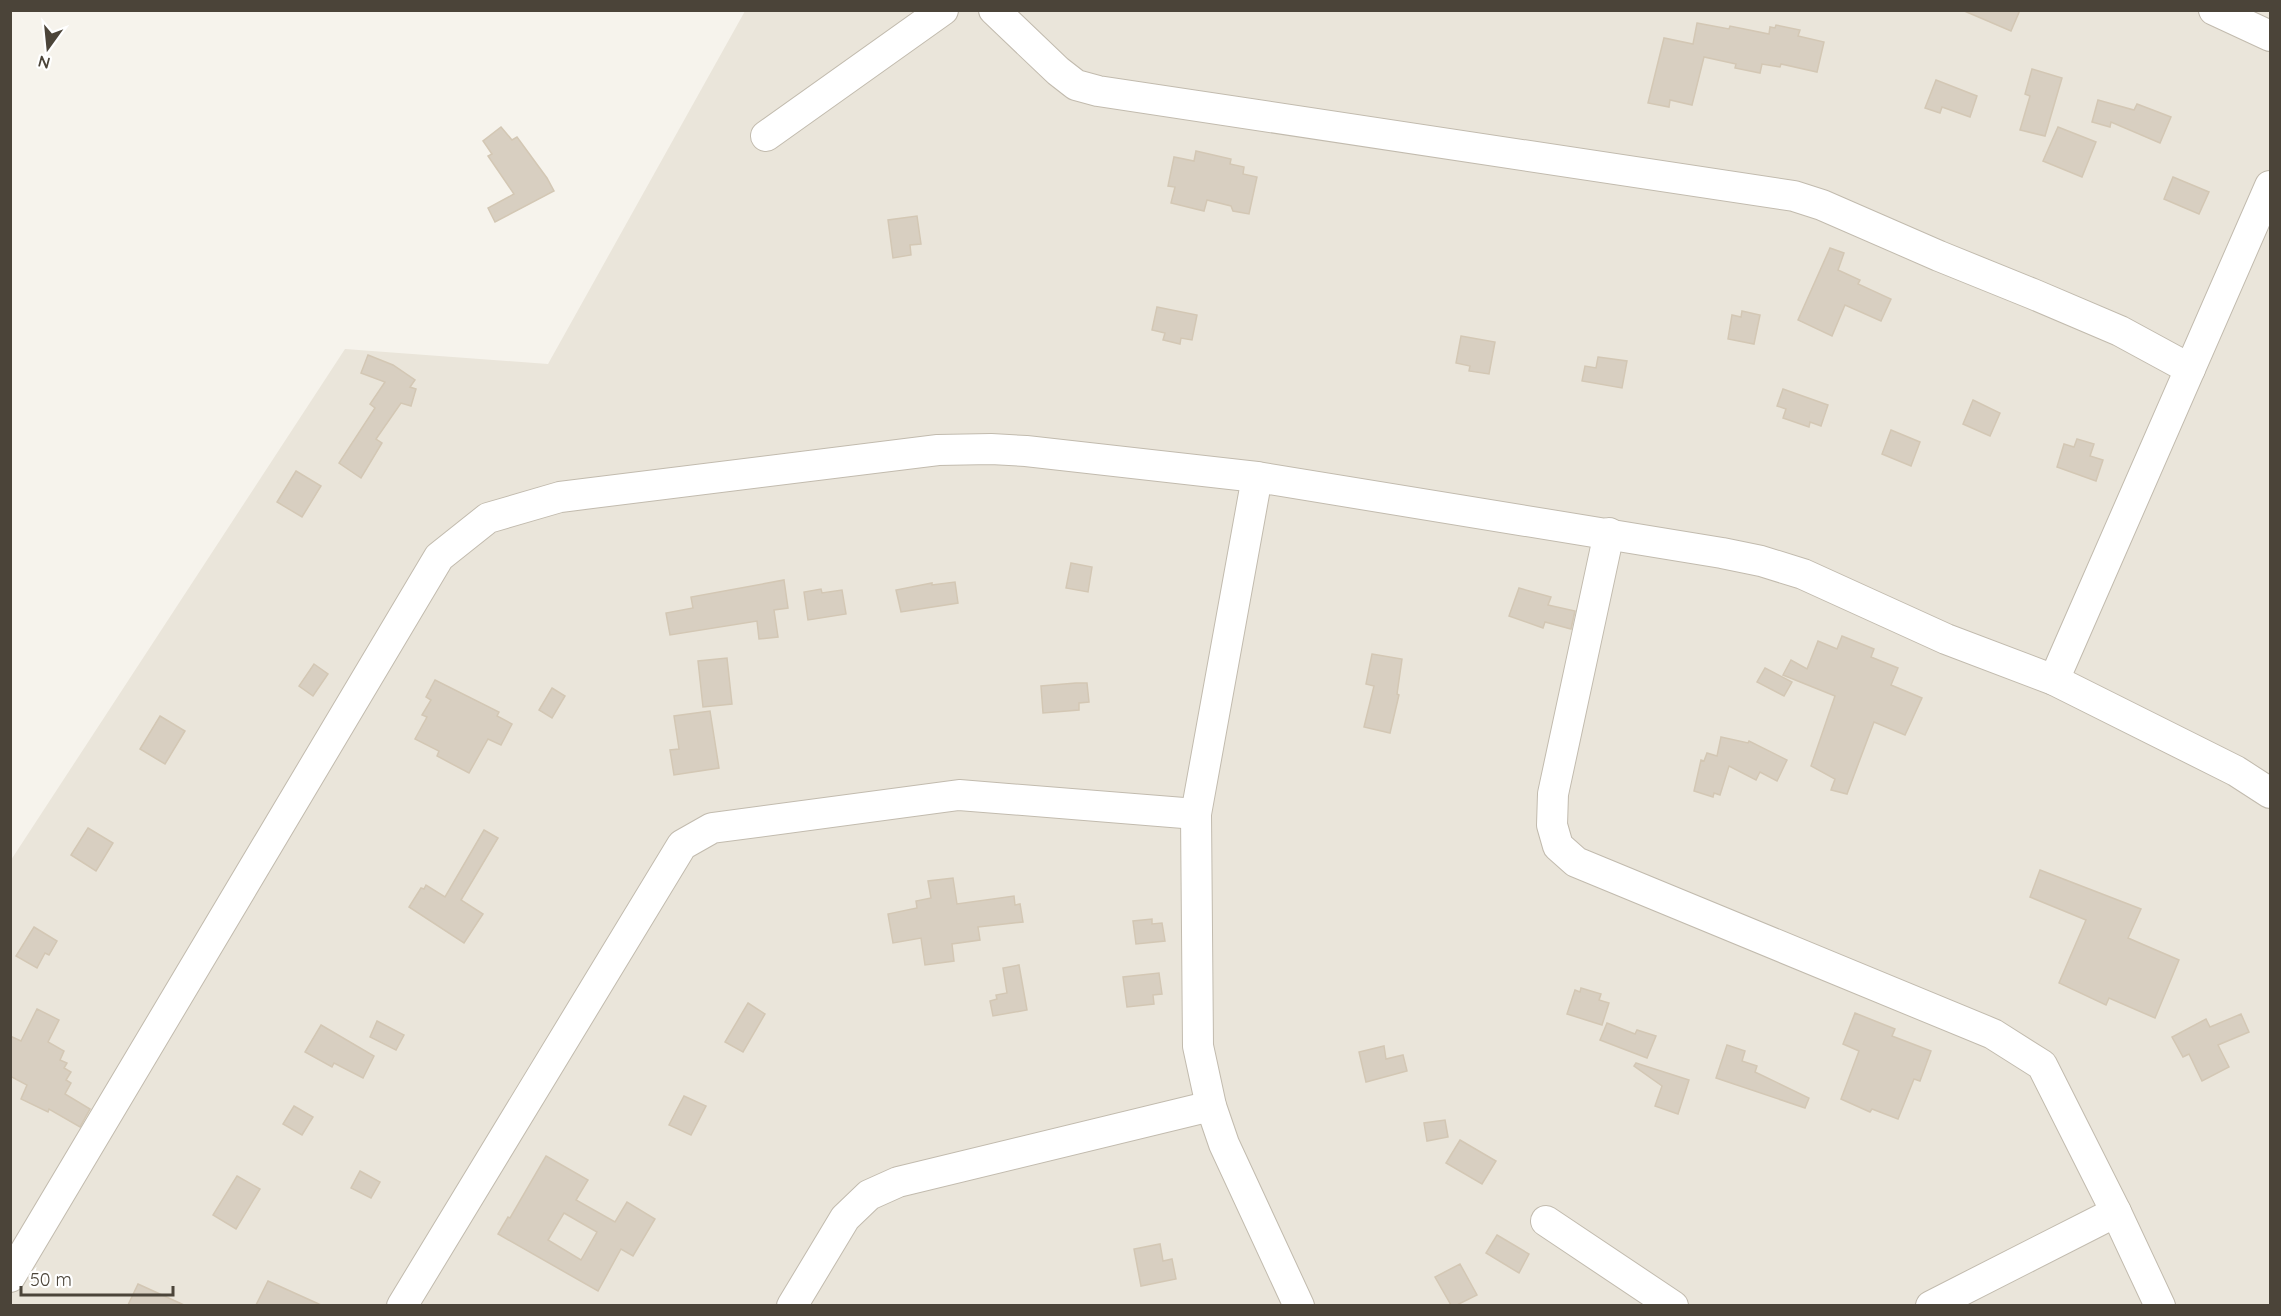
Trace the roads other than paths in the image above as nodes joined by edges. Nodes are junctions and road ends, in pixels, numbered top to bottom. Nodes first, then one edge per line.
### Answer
1 (943, 10) edge
2 (994, 10) edge
3 (2214, 10) edge
4 (2271, 36) edge
5 (766, 136) dead end
6 (2271, 186) edge
7 (2190, 369) junction
8 (1257, 477) junction
9 (1609, 533) junction
10 (2054, 680) junction
11 (2271, 793) edge
12 (1196, 814) junction
13 (1211, 1106) junction
14 (2116, 1212) junction
15 (1546, 1221) dead end
16 (10, 1277) edge
17 (402, 1305) edge
18 (792, 1305) edge
19 (1299, 1305) edge
20 (1673, 1305) edge
21 (1931, 1305) edge
22 (2160, 1305) edge

1 - 5 street
2 - 7 street
3 - 4 street
6 - 7 street
7 - 10 street
8 - 9 street
8 - 12 street
8 - 16 street
9 - 10 street
9 - 14 street
10 - 11 street
12 - 13 street
12 - 17 street
13 - 18 street
13 - 19 street
14 - 21 street
14 - 22 street
15 - 20 street

